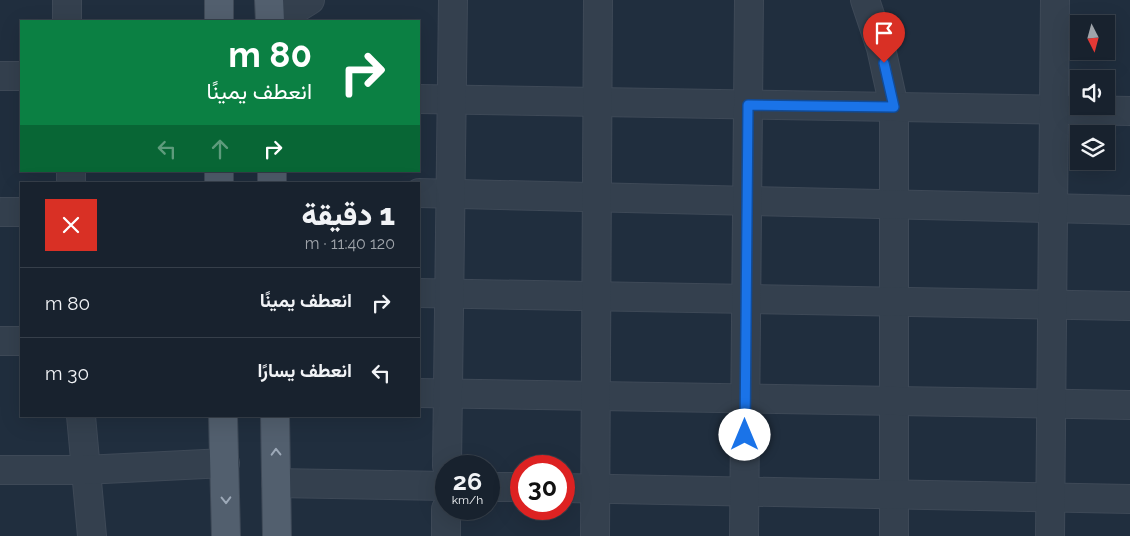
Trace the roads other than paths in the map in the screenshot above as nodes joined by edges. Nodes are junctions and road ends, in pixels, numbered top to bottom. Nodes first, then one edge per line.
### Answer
1 (67, 0) edge
2 (219, 0) edge
3 (269, 0) edge
4 (310, 0) edge
5 (452, 0) edge
6 (598, 0) edge
7 (749, 0) edge
8 (865, 0) edge
9 (1055, 0) edge
10 (67, 20) edge
11 (219, 20) edge
12 (270, 20) edge
13 (278, 20) edge
14 (0, 76) edge
15 (20, 76) edge
16 (420, 99) edge
17 (453, 100) junction
18 (598, 102) junction
19 (748, 105) junction
20 (894, 107) junction
21 (1054, 110) junction
22 (1130, 111) edge
23 (420, 194) edge
24 (452, 194) junction
25 (597, 198) junction
26 (747, 201) junction
27 (894, 205) junction
28 (1053, 208) junction
29 (1130, 210) edge
30 (0, 212) edge
31 (20, 212) edge
32 (420, 293) edge
33 (450, 294) junction
34 (596, 297) junction
35 (746, 299) junction
36 (893, 302) junction
37 (1052, 305) junction
38 (1130, 306) edge
39 (0, 341) edge
40 (20, 341) edge
41 (420, 393) edge
42 (448, 393) junction
43 (596, 396) junction
44 (746, 398) junction
45 (894, 401) junction
46 (1051, 403) junction
47 (1130, 404) edge
48 (81, 417) edge
49 (223, 417) edge
50 (275, 417) edge
51 (447, 455) edge
52 (225, 463) junction
53 (0, 470) edge
54 (84, 470) junction
55 (276, 483) junction
56 (435, 486) edge
57 (575, 488) edge
58 (595, 488) junction
59 (745, 491) junction
60 (894, 494) junction
61 (1051, 497) junction
62 (1130, 499) edge
63 (446, 520) edge
64 (92, 536) edge
65 (226, 536) edge
66 (277, 536) edge
67 (446, 536) edge
68 (595, 536) edge
69 (744, 536) edge
70 (894, 536) edge
71 (1050, 536) edge

1 - 10 street
2 - 11 main road
3 - 12 main road
4 - 13 street
5 - 17 street
6 - 18 street
7 - 19 street
8 - 20 street
9 - 21 street
14 - 15 street
16 - 17 street
17 - 18 street
17 - 24 street
18 - 19 street
18 - 25 street
19 - 20 street
19 - 26 street
20 - 21 street
20 - 27 street
21 - 22 street
21 - 28 street
23 - 24 street
24 - 25 street
24 - 33 street
25 - 26 street
25 - 34 street
26 - 27 street
26 - 35 street
27 - 28 street
27 - 36 street
28 - 29 street
28 - 37 street
30 - 31 street
32 - 33 street
33 - 34 street
33 - 42 street
34 - 35 street
34 - 43 street
35 - 36 street
35 - 44 street
36 - 37 street
36 - 45 street
37 - 38 street
37 - 46 street
39 - 40 street
41 - 42 street
42 - 43 street
42 - 51 street
43 - 44 street
43 - 58 street
44 - 45 street
44 - 59 street
45 - 46 street
45 - 60 street
46 - 47 street
46 - 61 street
48 - 54 street
49 - 52 main road
55 -> 50 main road
52 - 54 street
52 -> 65 main road
53 - 54 street
54 - 64 street
55 - 56 street
55 - 66 main road
57 - 58 street
58 - 59 street
58 - 68 street
59 - 60 street
59 - 69 street
60 - 61 street
60 - 70 street
61 - 62 street
61 - 71 street
63 - 67 street

